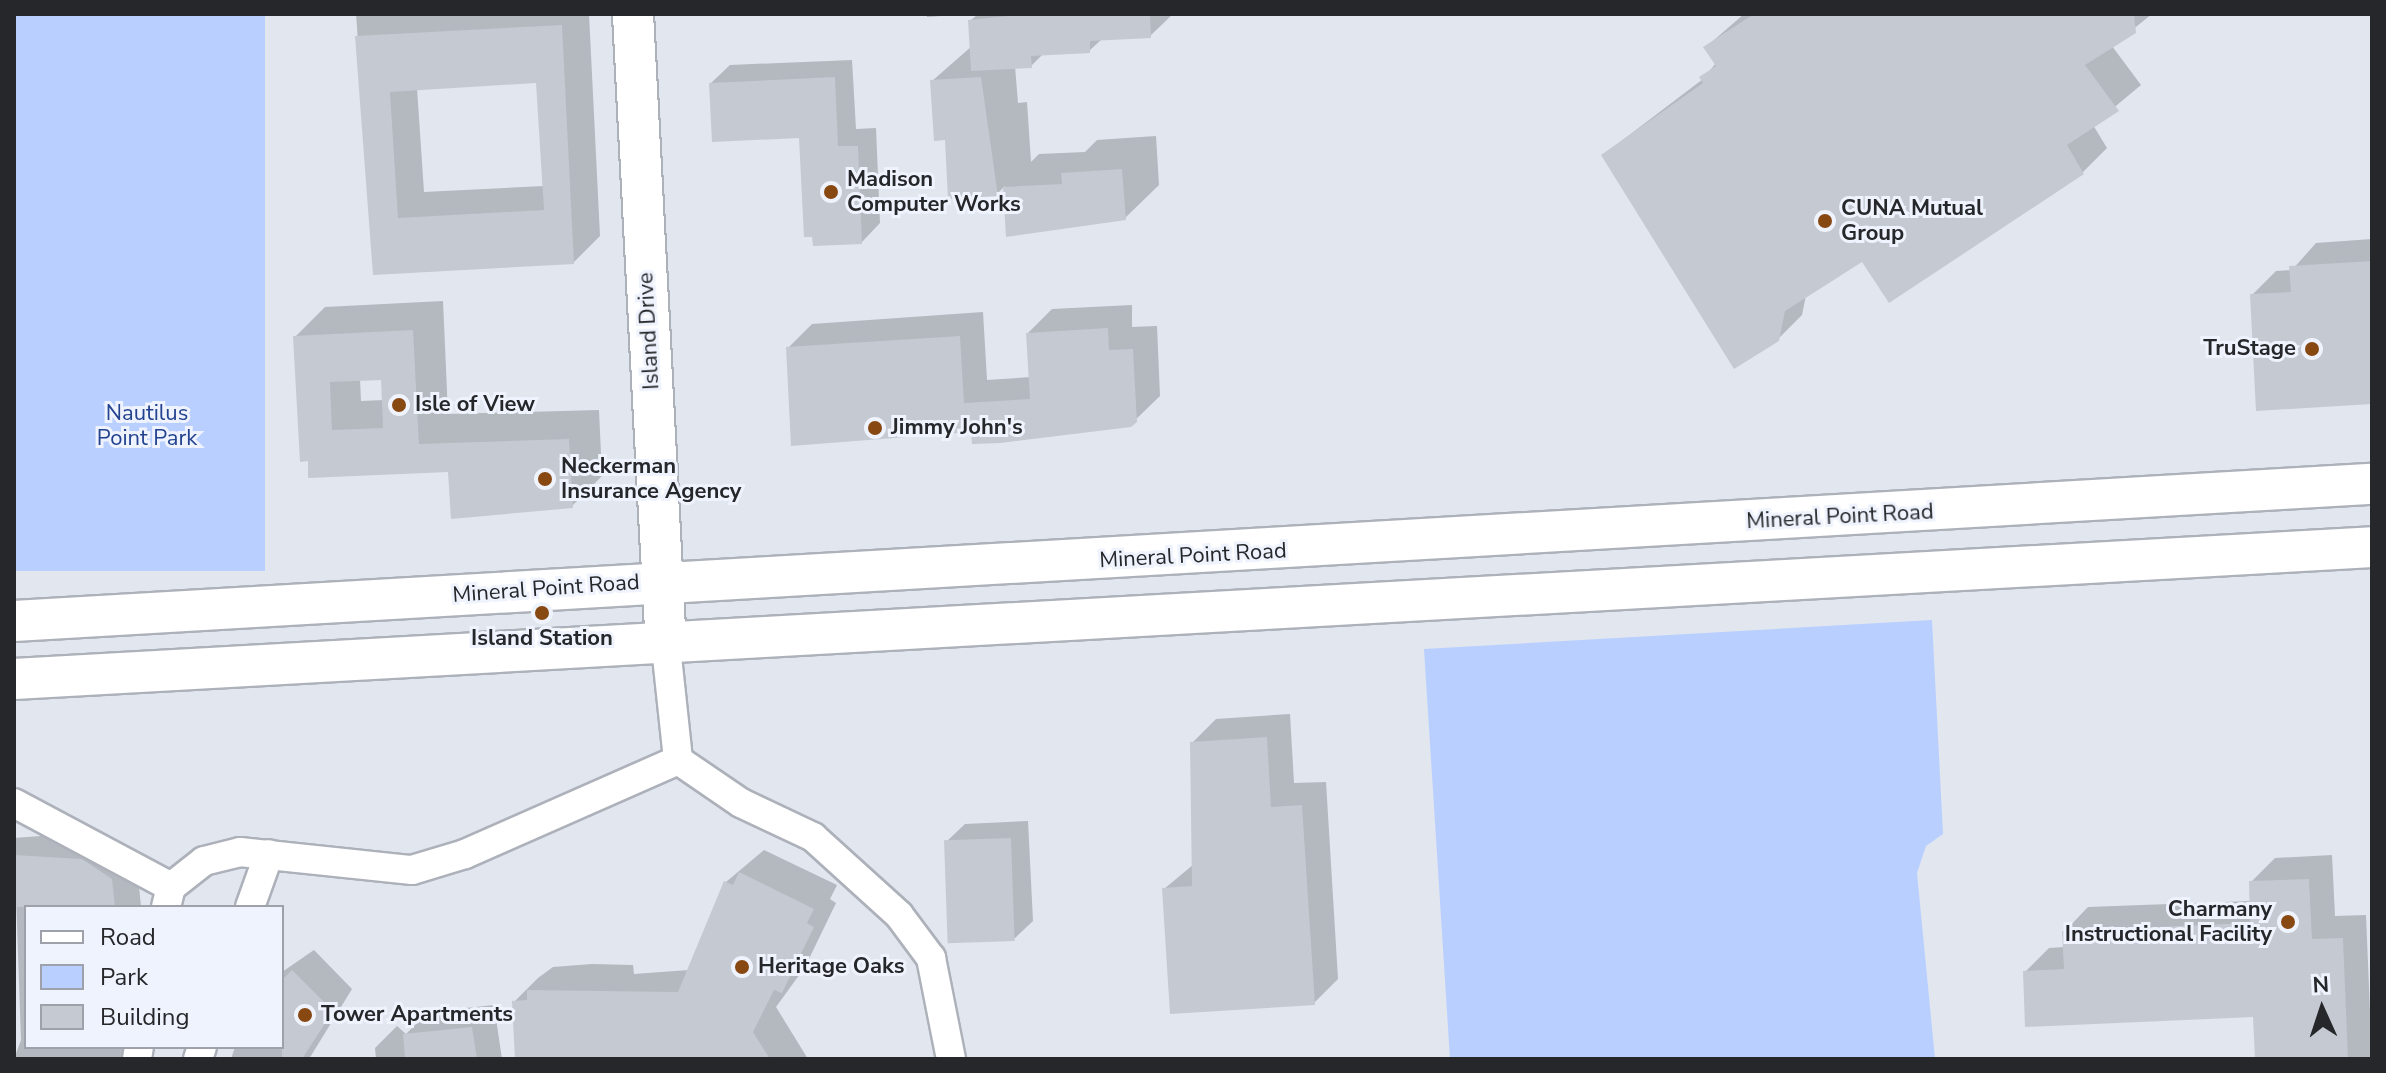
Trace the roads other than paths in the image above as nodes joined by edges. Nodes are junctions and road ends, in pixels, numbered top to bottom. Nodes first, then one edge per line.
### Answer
1 (633, 14) edge
2 (2372, 484) edge
3 (2372, 547) edge
4 (663, 582) junction
5 (14, 621) edge
6 (666, 647) junction
7 (14, 679) edge
8 (678, 760) junction
9 (14, 803) edge
10 (269, 854) junction
11 (168, 897) edge
12 (251, 905) edge
13 (951, 1059) edge

1 - 4 main road, Island Drive
2 - 4 main road, Mineral Point Road
3 - 6 main road
4 - 5 main road, Mineral Point Road
4 - 6 main road, Island Drive
6 - 7 main road
6 - 8 street
8 - 10 street
8 - 13 street
9 - 11 street
10 - 11 street
10 - 12 street

